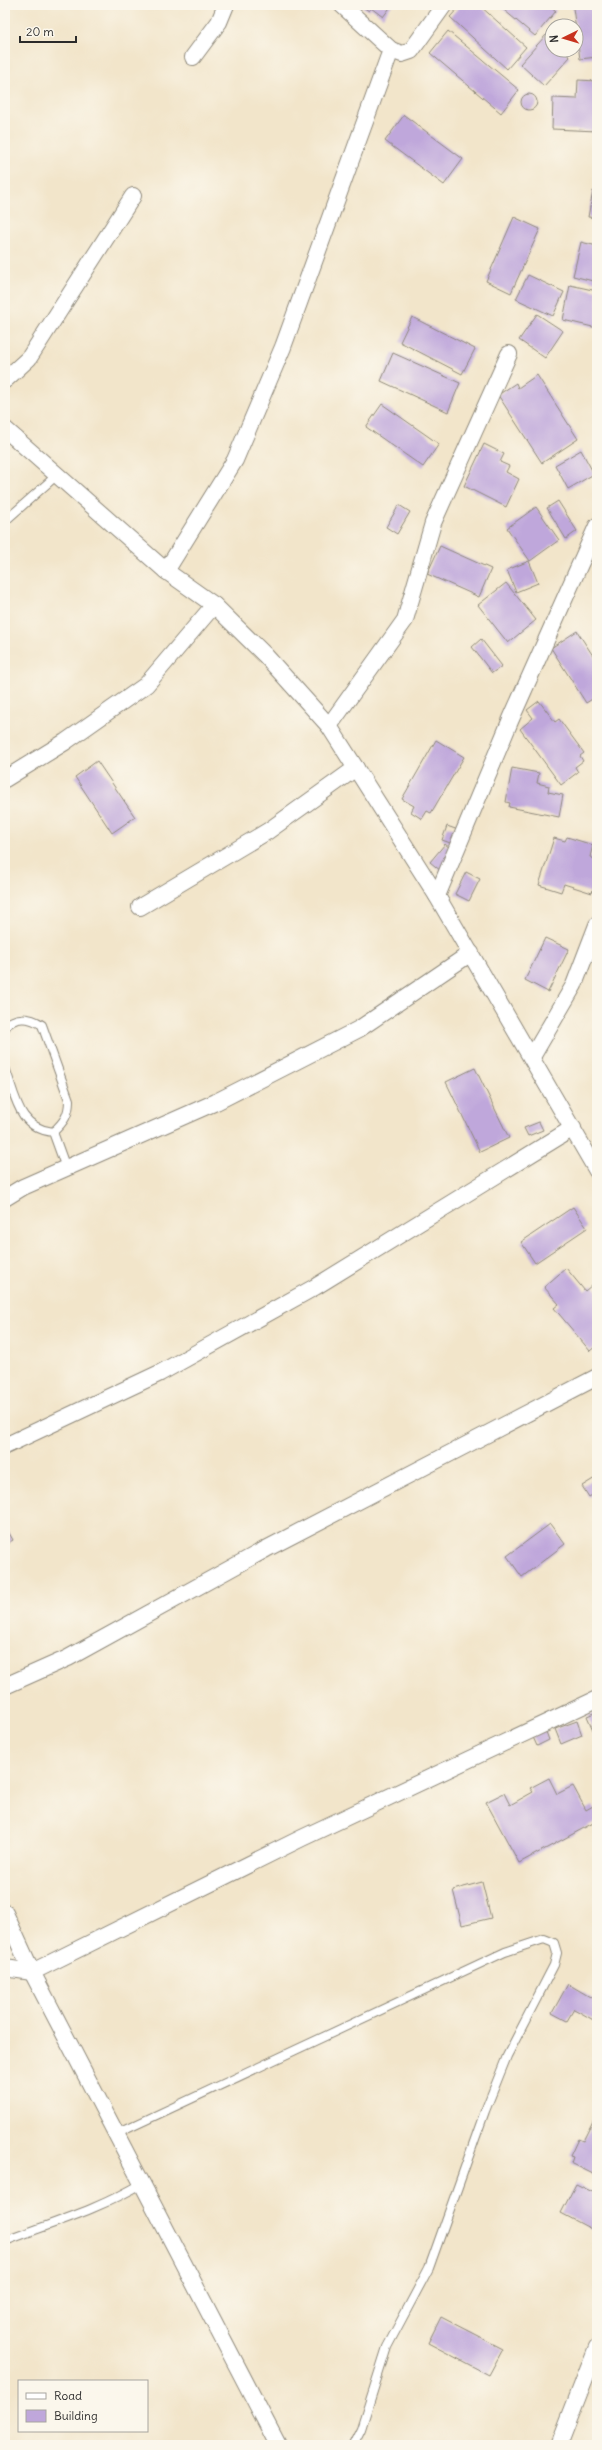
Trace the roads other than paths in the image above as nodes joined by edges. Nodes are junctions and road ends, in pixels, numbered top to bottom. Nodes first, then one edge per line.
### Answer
1 (226, 5) edge
2 (342, 5) edge
3 (444, 5) edge
4 (391, 50) junction
5 (193, 57) dead end
6 (133, 196) dead end
7 (509, 354) dead end
8 (5, 380) edge
9 (5, 429) edge
10 (57, 475) junction
11 (5, 521) edge
12 (597, 526) edge
13 (166, 571) junction
14 (214, 605) junction
15 (329, 726) junction
16 (356, 768) junction
17 (5, 779) edge
18 (437, 896) junction
19 (140, 906) dead end
20 (597, 925) edge
21 (471, 953) junction
22 (5, 1028) edge
23 (532, 1057) junction
24 (5, 1068) edge
25 (573, 1128) junction
26 (53, 1132) junction
27 (66, 1168) junction
28 (597, 1171) edge
29 (5, 1198) edge
30 (597, 1377) edge
31 (5, 1446) edge
32 (5, 1686) edge
33 (597, 1699) edge
34 (5, 1913) edge
35 (5, 1968) edge
36 (32, 1972) junction
37 (116, 2134) junction
38 (143, 2183) junction
39 (5, 2241) edge
40 (597, 2347) edge
41 (278, 2445) edge
42 (353, 2445) edge
43 (560, 2445) edge

1 - 5 street
2 - 4 street
3 - 4 street
4 - 13 street
6 - 8 street
7 - 15 street
9 - 10 street
10 - 11 lane
10 - 13 street
12 - 18 street
13 - 14 street
14 - 15 street
14 - 17 street
15 - 16 street
16 - 18 street
16 - 19 street
18 - 21 street
20 - 23 street
21 - 23 street
21 - 27 street
22 - 26 lane
23 - 25 street
24 - 26 lane
25 - 28 street
25 - 31 street
26 - 27 lane
27 - 29 street
30 - 32 street
33 - 36 street
34 - 36 street
35 - 36 street
36 - 37 street
37 - 38 street
37 - 42 lane
38 - 39 lane
38 - 41 street
40 - 43 street

